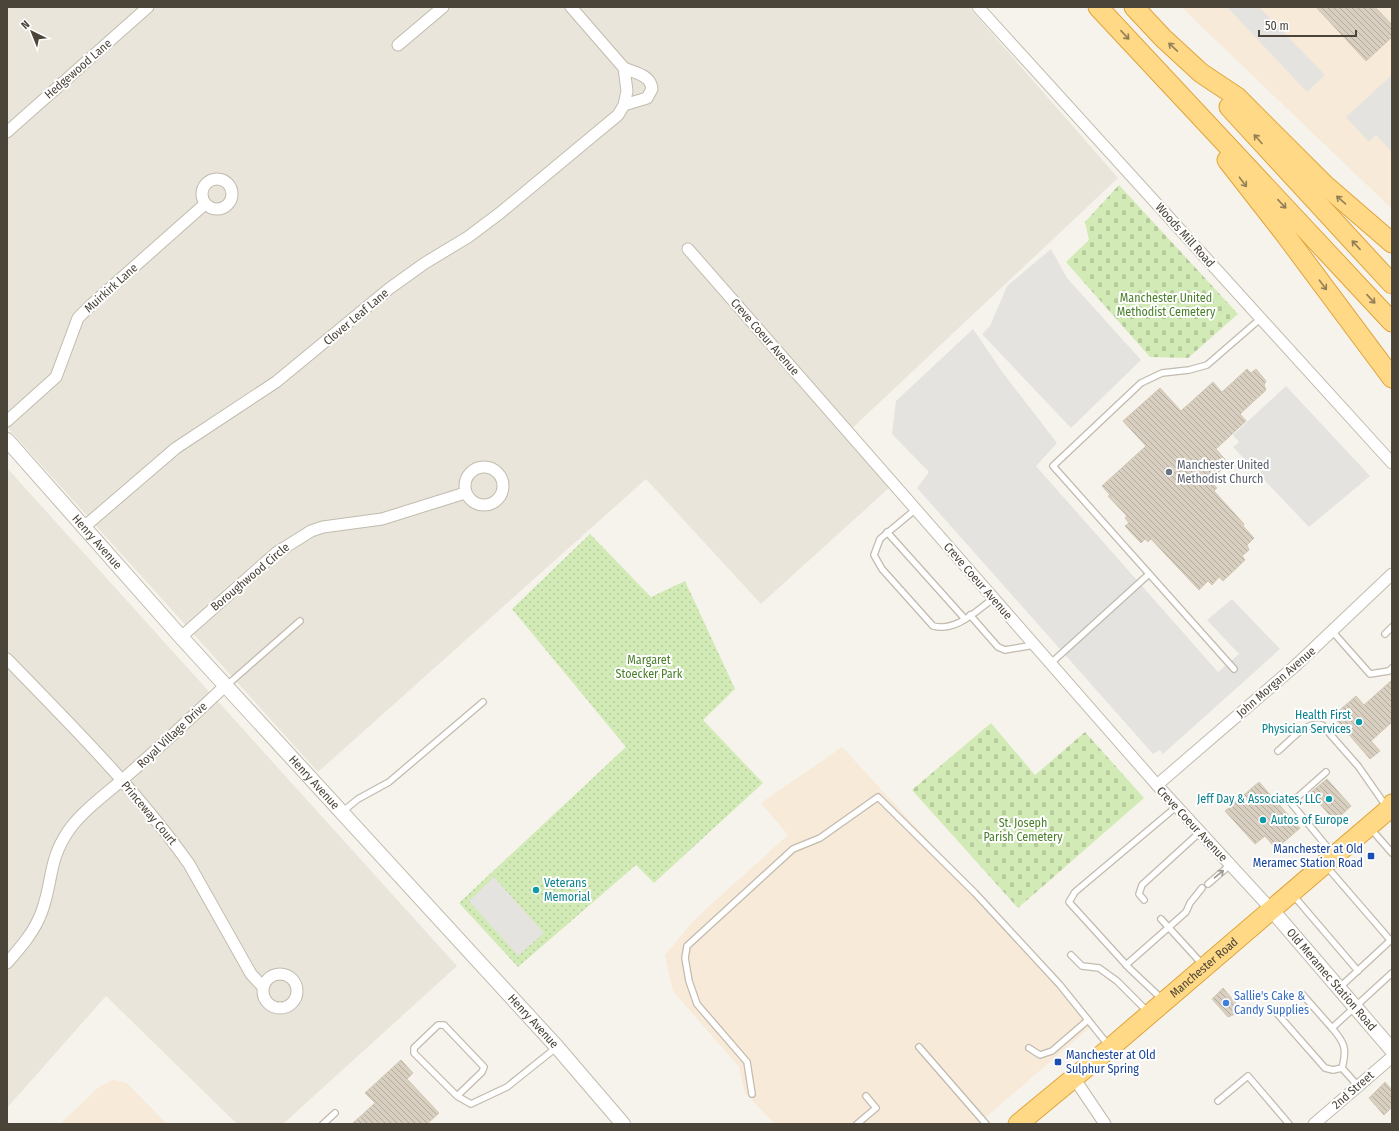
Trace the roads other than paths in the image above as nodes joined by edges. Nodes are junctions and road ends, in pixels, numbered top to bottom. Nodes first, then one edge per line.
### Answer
1 (148, 7) edge
2 (443, 7) edge
3 (571, 7) edge
4 (978, 7) edge
5 (1098, 7) edge
6 (1134, 7) edge
7 (398, 45) dead end
8 (624, 68) junction
9 (1201, 73) junction
10 (1170, 84) junction
11 (624, 105) junction
12 (7, 132) edge
13 (205, 204) dead end
14 (1392, 244) edge
15 (688, 249) dead end
16 (1392, 284) edge
17 (1260, 318) junction
18 (1392, 322) edge
19 (1392, 378) edge
20 (7, 421) edge
21 (7, 440) edge
22 (1392, 463) edge
23 (465, 494) dead end
24 (916, 509) junction
25 (84, 526) junction
26 (887, 532) junction
27 (1149, 574) junction
28 (1392, 574) edge
29 (994, 598) junction
30 (970, 615) junction
31 (965, 619) junction
32 (300, 621) dead end
33 (1392, 628) edge
34 (1332, 631) junction
35 (1385, 634) dead end
36 (180, 636) junction
37 (1034, 645) junction
38 (7, 659) edge
39 (1050, 664) junction
40 (1392, 668) edge
41 (1234, 669) dead end
42 (226, 686) junction
43 (483, 702) dead end
44 (1278, 751) dead end
45 (1326, 772) dead end
46 (122, 781) junction
47 (1157, 785) junction
48 (1176, 807) junction
49 (1391, 807) edge
50 (342, 812) junction
51 (1369, 826) junction
52 (1200, 833) junction
53 (1392, 853) edge
54 (1329, 860) junction
55 (1230, 865) junction
56 (1208, 884) dead end
57 (1202, 888) dead end
58 (1291, 893) junction
59 (1144, 900) dead end
60 (1271, 909) junction
61 (1161, 919) dead end
62 (1169, 928) junction
63 (1391, 940) edge
64 (1071, 955) dead end
65 (7, 964) edge
66 (1126, 965) junction
67 (1205, 966) junction
68 (1358, 971) junction
69 (1392, 973) edge
70 (263, 987) dead end
71 (1339, 988) junction
72 (1302, 994) dead end
73 (1164, 1001) junction
74 (1355, 1007) junction
75 (1274, 1010) dead end
76 (1150, 1014) junction
77 (1088, 1020) junction
78 (1332, 1028) junction
79 (557, 1047) junction
80 (919, 1047) dead end
81 (1029, 1048) dead end
82 (1110, 1048) junction
83 (1392, 1050) edge
84 (1392, 1057) edge
85 (1342, 1068) junction
86 (1074, 1078) junction
87 (1358, 1086) junction
88 (752, 1094) dead end
89 (457, 1096) junction
90 (866, 1096) dead end
91 (1218, 1101) dead end
92 (335, 1113) dead end
93 (1022, 1123) edge
94 (323, 1124) edge
95 (623, 1124) edge
96 (857, 1124) edge
97 (986, 1124) edge
98 (1105, 1124) edge
99 (1289, 1124) edge
100 (1314, 1124) edge

1 - 12 street, Hedgewood Lane
2 - 7 street
3 - 8 street
4 - 17 street, Woods Mill Road
5 -> 10 highway
9 -> 6 highway
8 - 11 street
8 - 11 street
14 -> 9 highway
16 -> 9 highway
10 -> 18 highway
10 -> 19 highway
11 - 25 street, Clover Leaf Lane
13 - 20 street, Muirkirk Lane
15 - 24 street, Creve Coeur Avenue
17 - 22 street, Woods Mill Road
17 - 27 lane
21 - 25 street, Henry Avenue
23 - 36 street, Boroughwood Circle
24 - 26 lane
24 - 29 street, Creve Coeur Avenue
25 - 36 street, Henry Avenue
26 - 31 lane
26 - 31 lane
27 - 39 lane
27 - 41 lane
28 - 34 street, John Morgan Avenue
29 - 30 lane
29 - 37 street, Creve Coeur Avenue
30 - 31 lane
30 - 37 lane
32 - 42 lane
33 - 35 lane
34 - 40 lane
34 - 47 street, John Morgan Avenue
36 - 42 street, Henry Avenue
37 - 39 street, Creve Coeur Avenue
38 - 46 street, Princeway Court
39 - 47 street, Creve Coeur Avenue
42 - 46 street, Royal Village Drive
42 - 50 street, Henry Avenue
43 - 50 lane
44 - 49 lane
45 - 54 lane
46 - 65 street, Royal Village Drive
46 - 70 street, Princeway Court
47 - 48 street, Creve Coeur Avenue
48 - 52 street, Creve Coeur Avenue
48 - 66 lane
49 - 51 highway, Manchester Road
50 - 79 street, Henry Avenue
51 - 53 lane
51 - 54 highway, Manchester Road
52 - 55 street, Creve Coeur Avenue
52 - 59 lane
54 - 58 highway, Manchester Road
54 - 63 lane
56 -> 55 lane
55 - 60 street, Creve Coeur Avenue
57 - 62 lane
58 - 60 highway, Manchester Road
58 - 68 lane
60 - 67 highway, Manchester Road
60 - 71 street, Old Meramec Station Road
61 - 62 lane
62 - 66 lane
62 - 67 lane
63 - 68 lane
64 - 76 lane
66 - 73 lane
67 - 73 highway, Manchester Road
68 - 71 lane
69 - 74 lane
71 - 74 street, Old Meramec Station Road
72 - 78 lane
73 - 76 highway, Manchester Road
74 - 78 lane
74 - 83 street, Old Meramec Station Road
75 - 85 lane
76 - 82 highway, Manchester Road
77 - 81 lane
77 - 82 lane
77 - 88 lane
78 - 85 lane
79 - 89 lane
79 - 95 street, Henry Avenue
80 - 97 lane
82 - 86 highway, Manchester Road
84 - 87 street, 2nd Street
85 - 87 lane
86 - 93 highway, Manchester Road
86 - 98 street
87 - 100 street, 2nd Street
89 - 89 lane
90 - 96 lane
91 - 99 lane
92 - 94 lane

